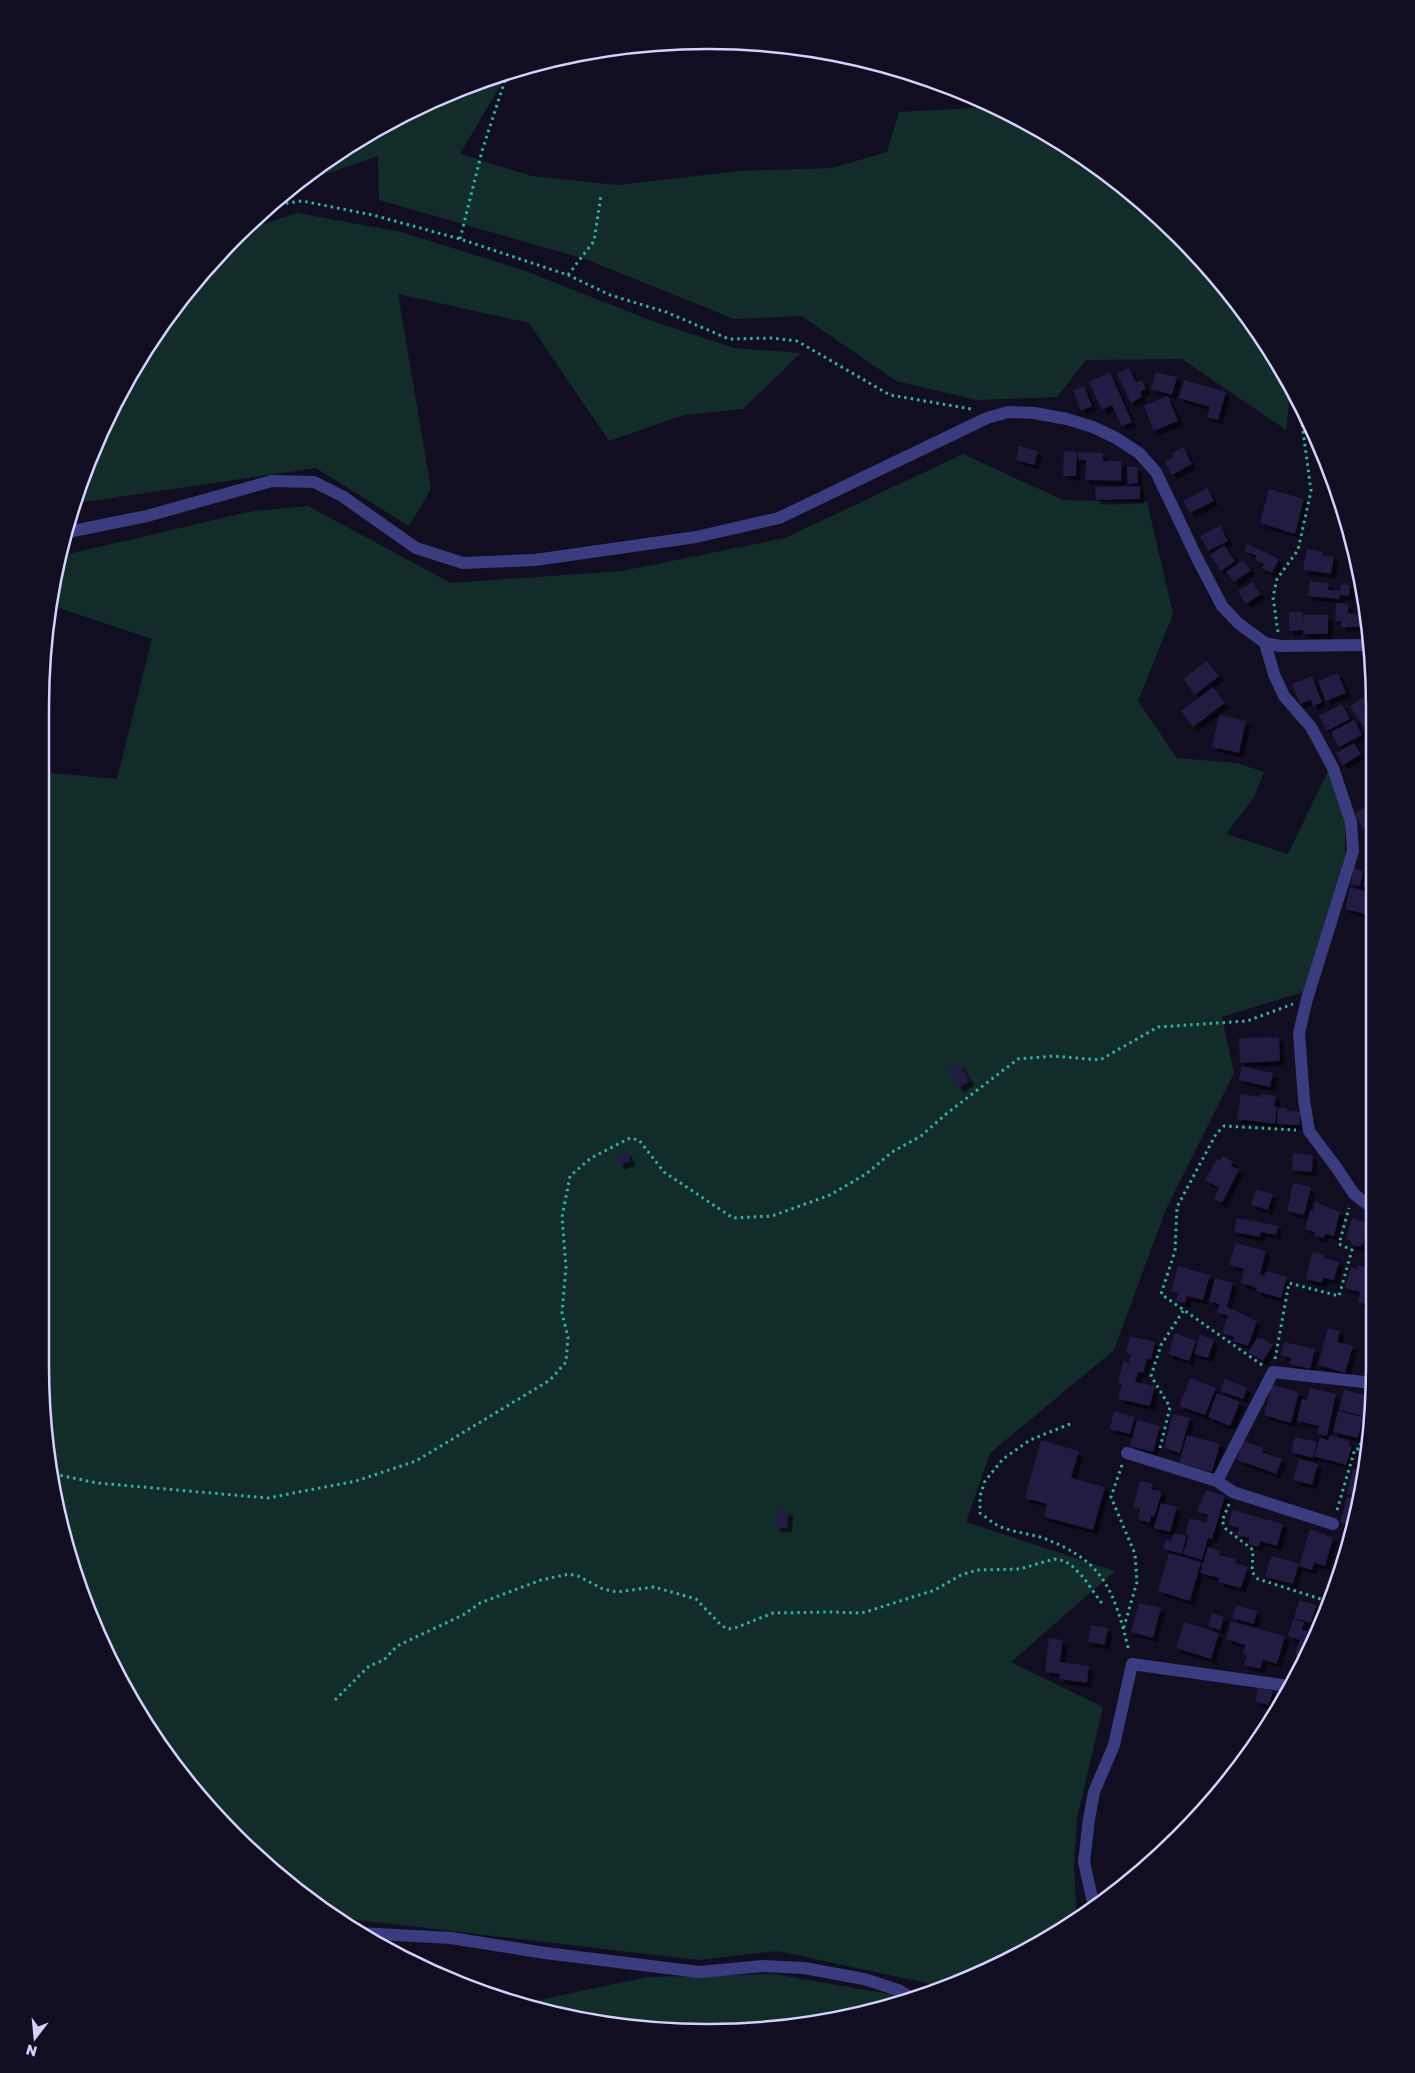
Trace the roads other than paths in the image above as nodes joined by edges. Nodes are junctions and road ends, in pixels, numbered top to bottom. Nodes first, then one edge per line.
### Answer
1 (73, 531) edge
2 (1265, 643) junction
3 (1363, 645) edge
4 (1366, 1203) edge
5 (1366, 1383) edge
6 (1127, 1453) road end
7 (1217, 1481) junction
8 (1334, 1524) road end
9 (1283, 1685) edge
10 (1092, 1900) edge
11 (375, 1934) edge
12 (904, 1994) edge

1 - 2 street
2 - 3 street
2 - 4 street
5 - 7 street
6 - 7 street
7 - 8 street
9 - 10 street
11 - 12 street

